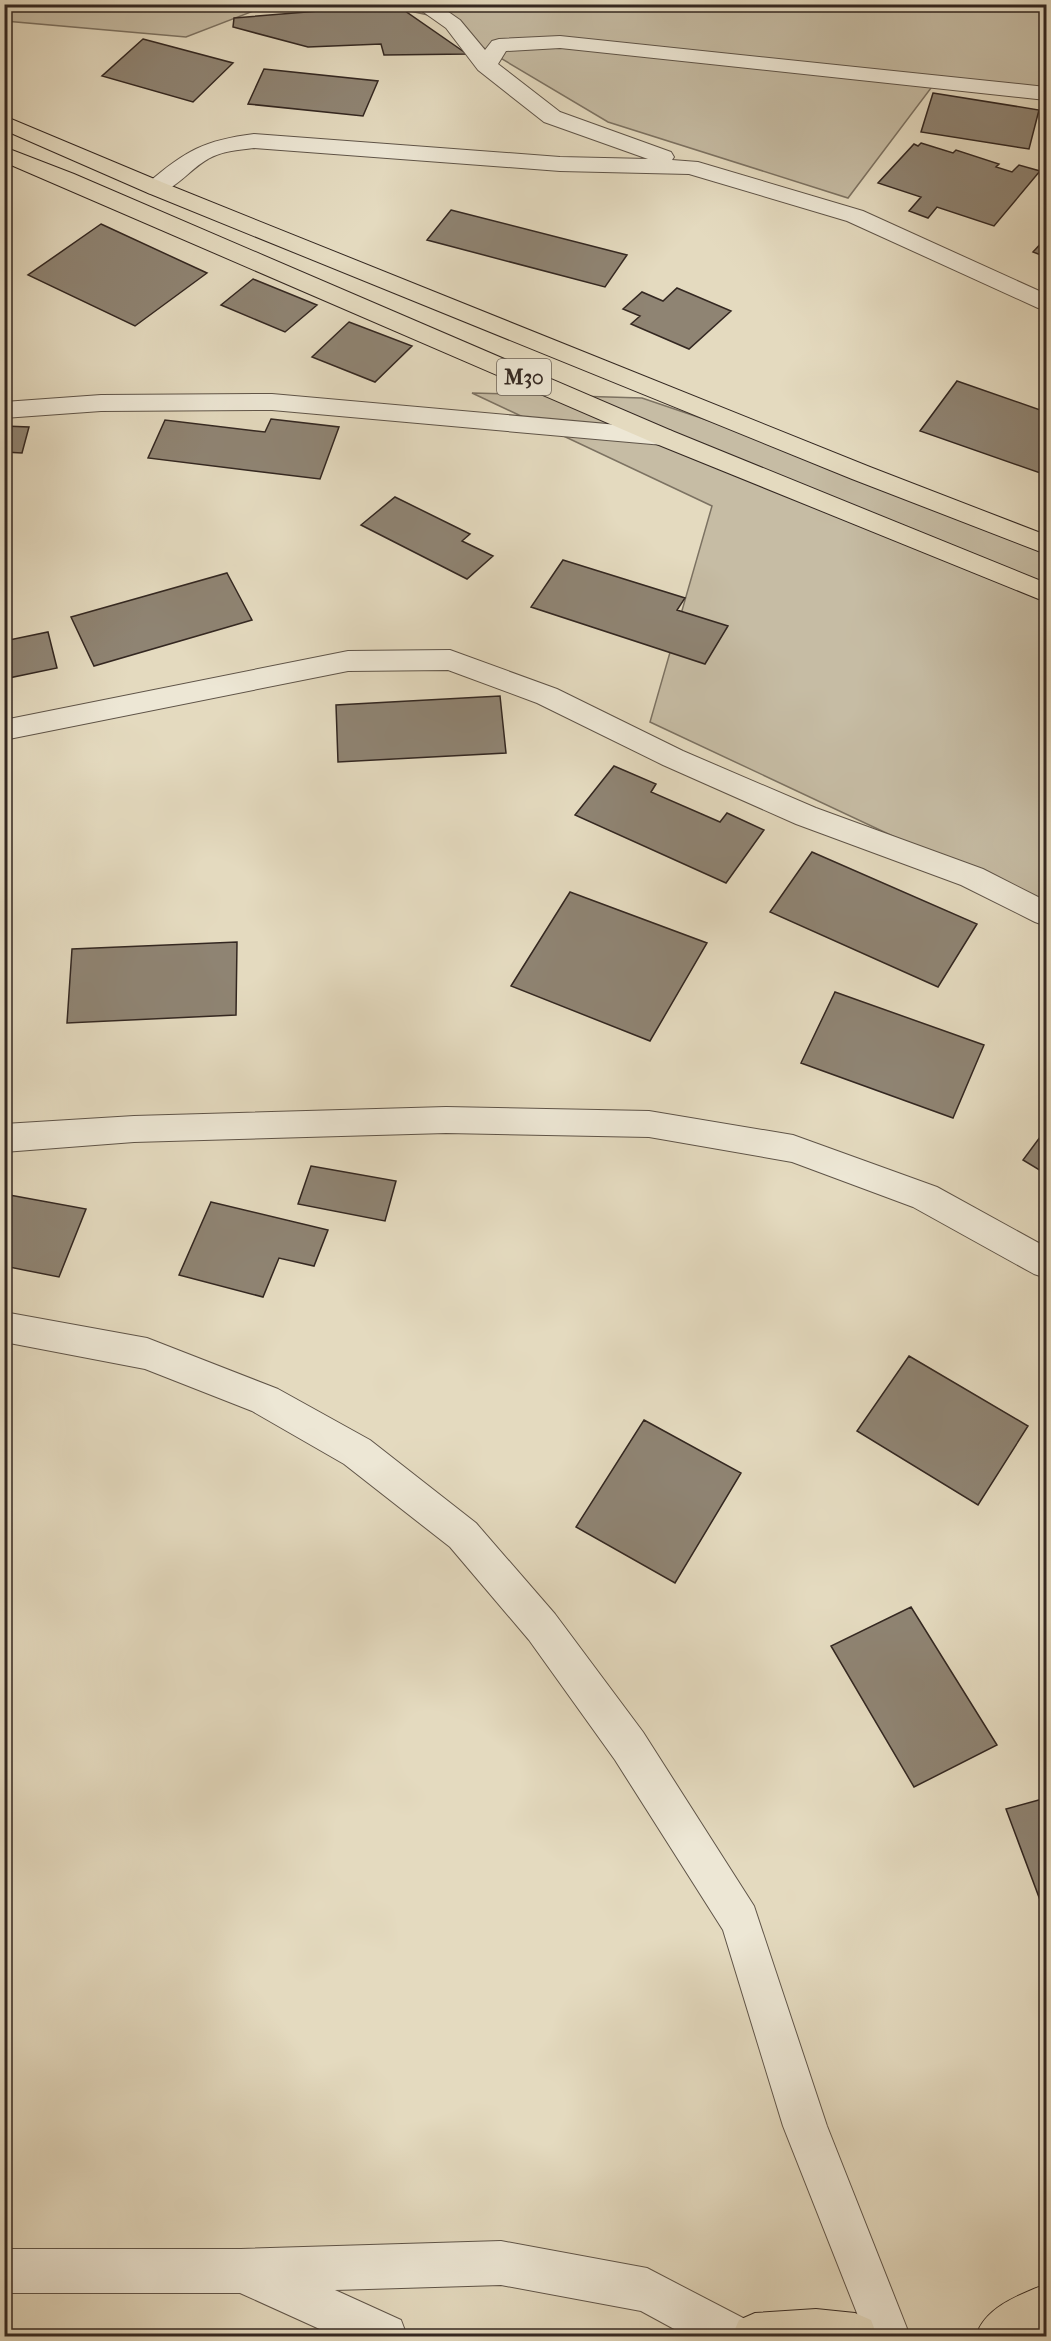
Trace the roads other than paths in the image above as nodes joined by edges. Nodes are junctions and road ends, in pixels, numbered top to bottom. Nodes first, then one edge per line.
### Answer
1 (422, 4) edge
2 (486, 65) junction
3 (1047, 93) edge
4 (4, 122) edge
5 (4, 154) edge
6 (690, 167) junction
7 (156, 188) junction
8 (1047, 303) edge
9 (4, 410) edge
10 (663, 437) junction
11 (1047, 545) edge
12 (1047, 593) edge
13 (4, 730) edge
14 (1047, 914) edge
15 (4, 1137) edge
16 (1047, 1264) edge
17 (4, 1328) edge
18 (4, 2271) edge
19 (241, 2271) junction
20 (1047, 2306) edge
21 (385, 2337) edge
22 (730, 2337) edge
23 (755, 2337) edge
24 (855, 2337) edge
25 (888, 2337) edge
26 (999, 2337) edge

1 - 2 street
2 - 3 street
2 - 6 street
4 - 7 main road, M30
5 - 10 main road, M30
6 - 7 street
6 - 8 street
7 - 11 main road, M30
9 - 10 street
10 - 12 main road, M30
13 - 14 street
15 - 16 street
17 - 25 street
18 - 19 street
19 - 21 street
19 - 22 street
20 - 26 main road
23 - 24 main road

